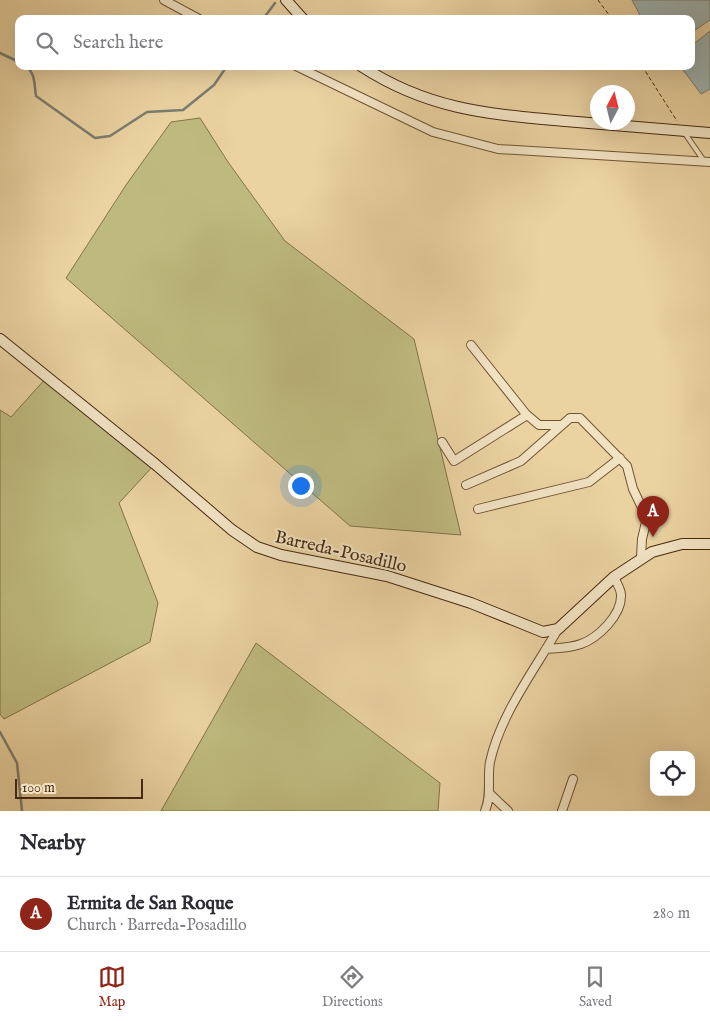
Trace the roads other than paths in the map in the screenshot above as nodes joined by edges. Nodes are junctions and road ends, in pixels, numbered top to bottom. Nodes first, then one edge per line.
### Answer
1 (164, 0) edge
2 (286, 0) edge
3 (192, 15) edge
4 (299, 15) edge
5 (304, 70) edge
6 (369, 70) edge
7 (682, 131) junction
8 (710, 133) edge
9 (707, 162) edge
10 (0, 339) edge
11 (471, 345) dead end
12 (527, 415) junction
13 (562, 425) junction
14 (442, 442) dead end
15 (620, 458) junction
16 (466, 486) dead end
17 (478, 509) dead end
18 (710, 544) edge
19 (642, 558) junction
20 (614, 577) junction
21 (558, 629) junction
22 (546, 649) junction
23 (573, 778) dead end
24 (490, 794) junction
25 (485, 811) edge
26 (508, 811) edge
27 (562, 811) edge

1 - 3 street
2 - 4 street
5 - 9 street
6 - 7 street
7 - 8 street
7 - 9 lane
10 - 21 street, Barreda-Posadillo
11 - 12 street
12 - 13 street
12 - 14 street
13 - 15 street
13 - 16 street
15 - 17 street
15 - 19 street
18 - 19 street
19 - 20 street
20 - 21 street
20 - 22 street
21 - 22 street
22 - 24 street
23 - 27 street
24 - 25 street
24 - 26 street

